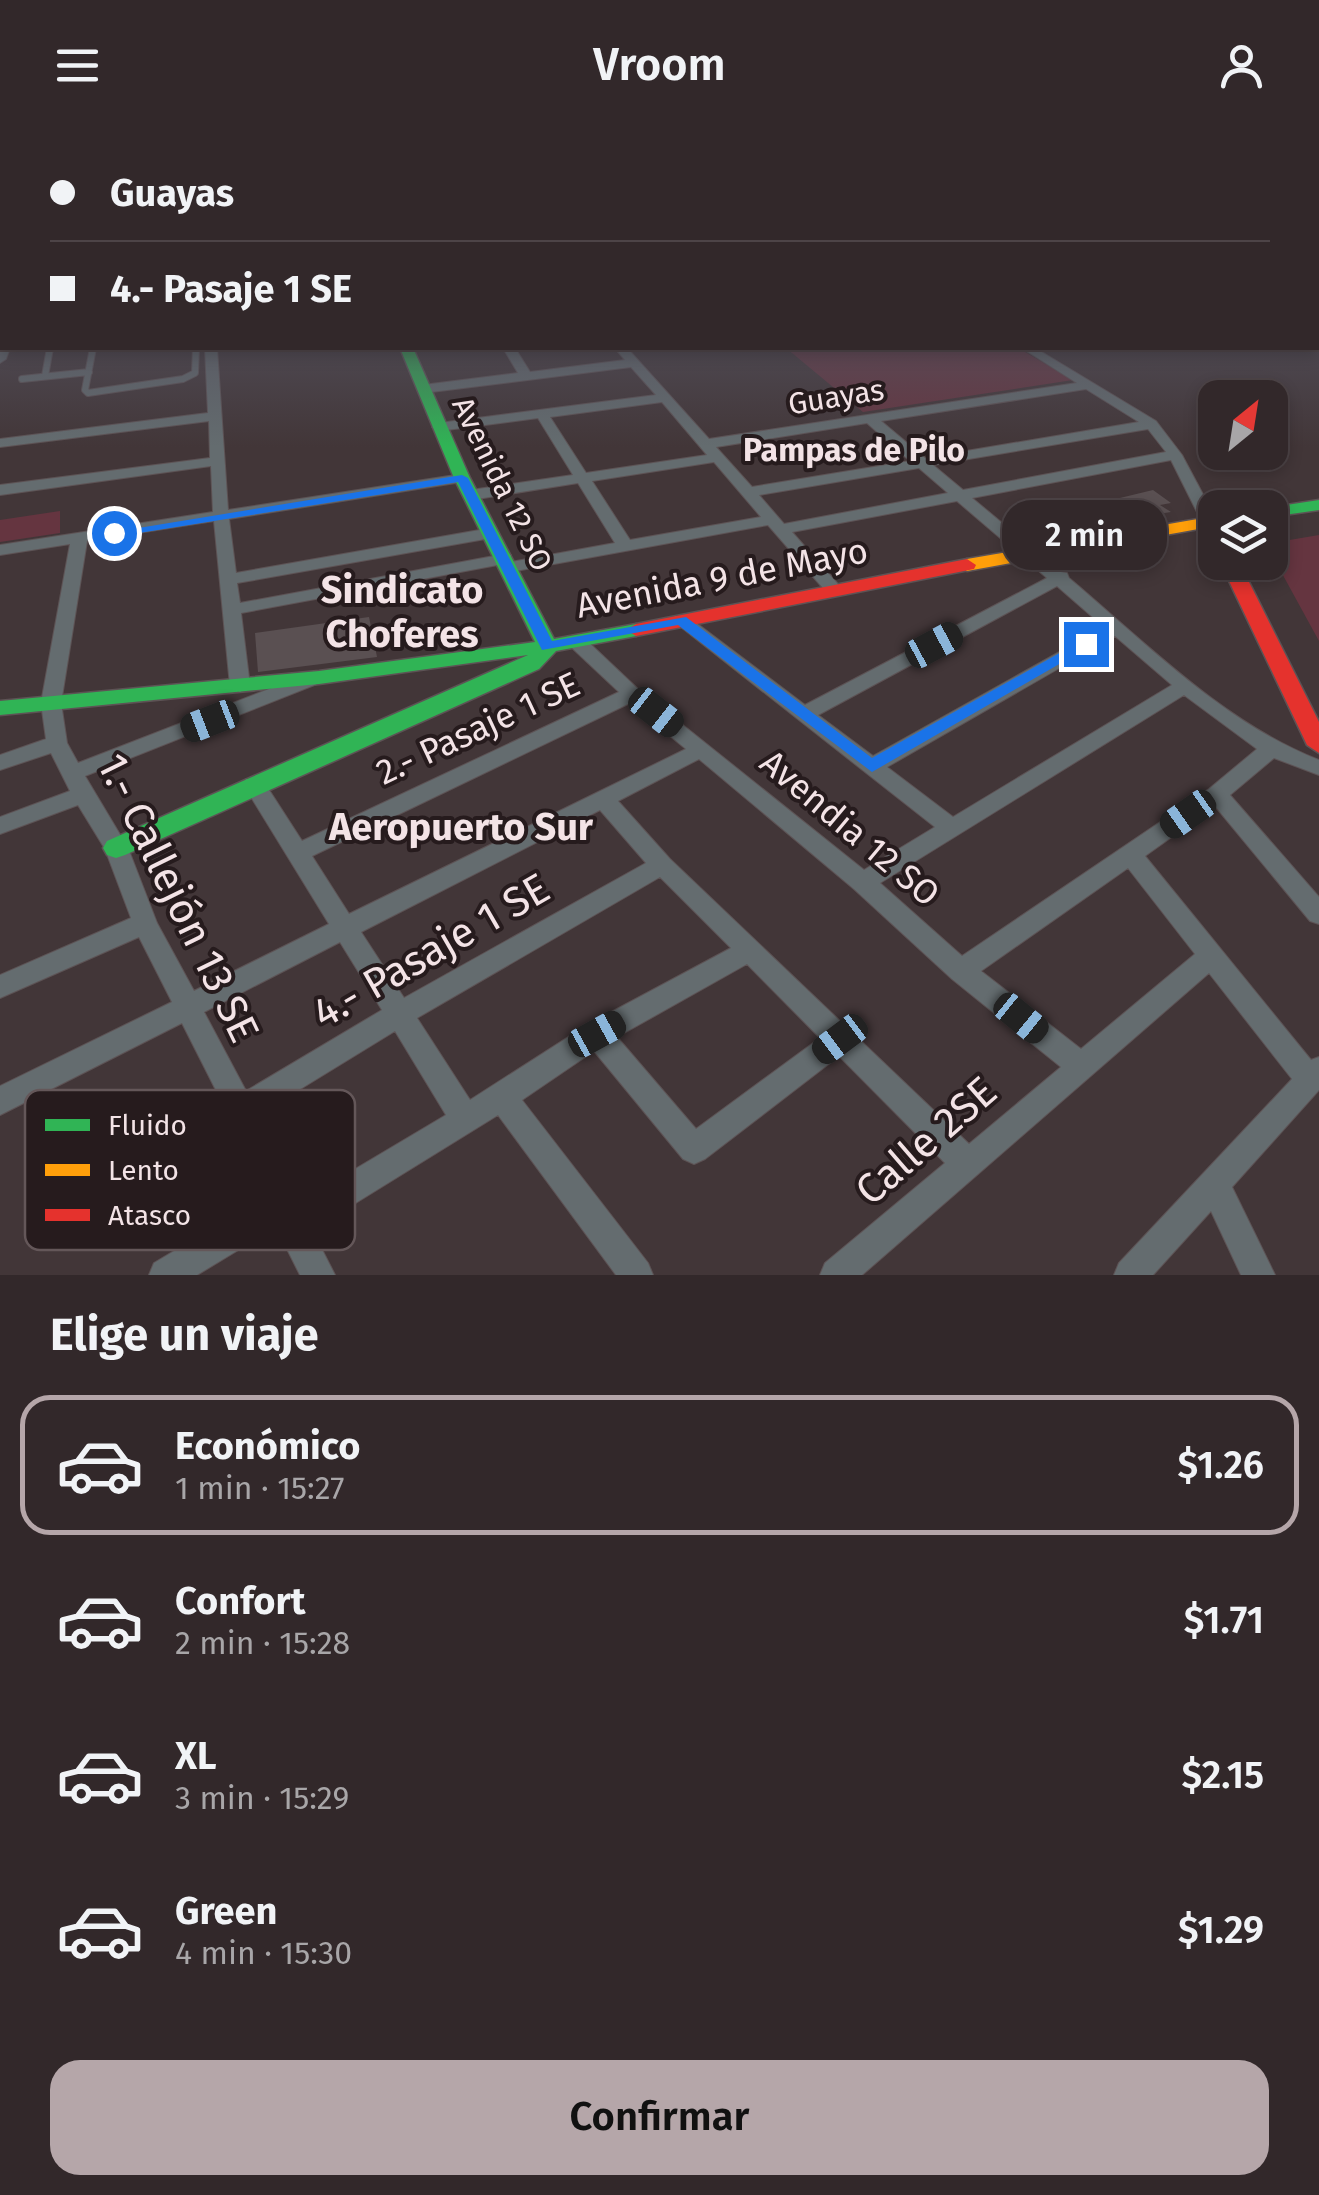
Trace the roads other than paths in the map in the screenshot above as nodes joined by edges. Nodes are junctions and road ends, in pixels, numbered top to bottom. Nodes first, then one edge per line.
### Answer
1 (50, 350) edge
2 (93, 350) edge
3 (196, 350) edge
4 (212, 350) edge
5 (407, 350) edge
6 (510, 350) edge
7 (623, 350) edge
8 (1031, 350) edge
9 (634, 363) junction
10 (88, 372) junction
11 (45, 376) junction
12 (526, 376) junction
13 (22, 378) dead end
14 (1091, 385) junction
15 (423, 389) junction
16 (666, 398) junction
17 (542, 414) junction
18 (215, 416) junction
19 (870, 419) junction
20 (1151, 424) junction
21 (439, 427) junction
22 (0, 443) edge
23 (713, 450) junction
24 (1175, 455) junction
25 (218, 461) junction
26 (923, 461) junction
27 (580, 478) junction
28 (467, 487) junction
29 (0, 490) edge
30 (750, 492) junction
31 (962, 495) junction
32 (1198, 498) edge
33 (1319, 504) edge
34 (1288, 509) edge
35 (221, 515) junction
36 (778, 524) junction
37 (1198, 528) edge
38 (492, 533) junction
39 (78, 538) junction
40 (625, 546) junction
41 (0, 550) edge
42 (1030, 553) junction
43 (507, 563) junction
44 (1061, 577) junction
45 (227, 580) junction
46 (1239, 580) edge
47 (835, 591) junction
48 (231, 610) junction
49 (681, 620) junction
50 (1117, 627) junction
51 (577, 642) junction
52 (548, 646) junction
53 (320, 676) junction
54 (240, 686) junction
55 (1185, 686) junction
56 (632, 694) junction
57 (52, 702) junction
58 (0, 708) edge
59 (806, 713) junction
60 (58, 743) junction
61 (1319, 745) edge
62 (702, 749) junction
63 (1271, 750) junction
64 (0, 763) edge
65 (872, 766) junction
66 (1319, 768) edge
67 (77, 784) junction
68 (254, 784) junction
69 (1217, 794) junction
70 (603, 798) junction
71 (0, 826) edge
72 (951, 827) junction
73 (116, 848) junction
74 (298, 852) junction
75 (1130, 854) junction
76 (662, 865) junction
77 (863, 882) junction
78 (1319, 914) edge
79 (145, 923) junction
80 (344, 928) junction
81 (748, 951) junction
82 (1210, 957) junction
83 (961, 970) junction
84 (0, 987) edge
85 (187, 1010) junction
86 (396, 1015) junction
87 (597, 1034) junction
88 (840, 1039) junction
89 (1080, 1065) junction
90 (1314, 1074) edge
91 (230, 1090) edge
92 (274, 1090) edge
93 (502, 1098) junction
94 (0, 1101) edge
95 (466, 1120) junction
96 (966, 1162) junction
97 (355, 1179) edge
98 (1214, 1183) junction
99 (216, 1250) edge
100 (306, 1250) edge
101 (166, 1275) edge
102 (318, 1275) edge
103 (636, 1275) edge
104 (837, 1275) edge
105 (1131, 1275) edge
106 (1258, 1275) edge

1 - 11 lane
2 - 10 lane
3 - 10 lane
4 - 18 street
5 - 15 street, Avenida 12 SO
6 - 12 street
7 - 9 street
8 - 14 street
9 - 12 street
9 - 16 street
10 - 11 lane
11 - 13 lane
12 - 15 street
14 - 19 street, Guayas
14 - 20 street
15 - 21 street, Avenida 12 SO
16 - 17 street
16 - 23 street
17 - 21 street
17 - 27 street
18 - 22 street
18 - 25 street
19 - 23 street, Guayas
19 - 26 street
20 - 24 street
20 - 26 street
21 - 28 street, Avenida 12 SO
23 - 27 street, Guayas
23 - 30 street
24 - 31 street
24 - 32 street
25 - 29 street
25 - 35 street
26 - 30 street
26 - 31 street
27 - 28 street, Guayas
27 - 40 street
28 - 35 street
28 - 38 street, Avenida 12 SO
30 - 36 street
31 - 36 street
31 - 42 street
33 - 34 street
35 - 39 street
35 - 45 street
36 - 40 street
36 - 47 street
37 - 42 street, Avenida 9 de Mayo
38 - 43 street, Avenida 12 SO
38 - 45 street
39 - 41 street
39 - 57 street, 1.- Callejón 13 SE
40 - 43 street
42 - 44 street
42 - 47 street, Avenida 9 de Mayo
43 - 48 street
43 - 52 street, Avenida 12 SO
44 - 50 street
44 - 59 street
45 - 48 street
46 - 61 street
47 - 49 street, Avenida 9 de Mayo
48 - 54 street
49 - 51 street, Avenida 9 de Mayo
49 - 59 street
50 - 55 street
50 - 65 street
51 - 52 street, Avenida 9 de Mayo
51 - 56 street, Avendia 12 SO
52 - 53 street, Avenida 9 de Mayo
52 - 68 street
53 - 54 street, Avenida 9 de Mayo
53 - 67 street
54 - 57 street, Avenida 9 de Mayo
55 - 63 street
55 - 72 street
56 - 62 street, Avendia 12 SO
56 - 74 street, 2.- Pasaje 1 SE
57 - 58 street, Avenida 9 de Mayo
57 - 60 street, 1.- Callejón 13 SE
59 - 65 street
60 - 64 street
60 - 67 street, 1.- Callejón 13 SE
62 - 70 street
62 - 77 street, Avendia 12 SO
63 - 66 street
63 - 69 street
65 - 72 street
67 - 71 street
67 - 73 street, 1.- Callejón 13 SE
68 - 73 street
68 - 74 street
69 - 75 street
69 - 78 street
70 - 76 street
70 - 80 street
72 - 77 street
73 - 79 street, 1.- Callejón 13 SE
74 - 80 street
75 - 82 street
75 - 83 street
76 - 81 street
76 - 86 street, 4.- Pasaje 1 SE
77 - 83 street, Avendia 12 SO
79 - 84 street
79 - 85 street, 1.- Callejón 13 SE
80 - 85 street
80 - 86 street
81 - 87 street
81 - 88 street
82 - 89 street, Calle 2SE
82 - 90 street
83 - 89 street, Avendia 12 SO
85 - 91 street, 1.- Callejón 13 SE
85 - 94 street
86 - 92 street, 4.- Pasaje 1 SE
86 - 95 street
87 - 88 street
87 - 93 street
88 - 96 street
89 - 96 street, Calle 2SE
90 - 98 street
93 - 95 street
93 - 103 street
95 - 97 street
96 - 104 street, Calle 2SE
98 - 105 street
98 - 106 street
99 - 101 street
100 - 102 street, 1.- Callejón 13 SE

